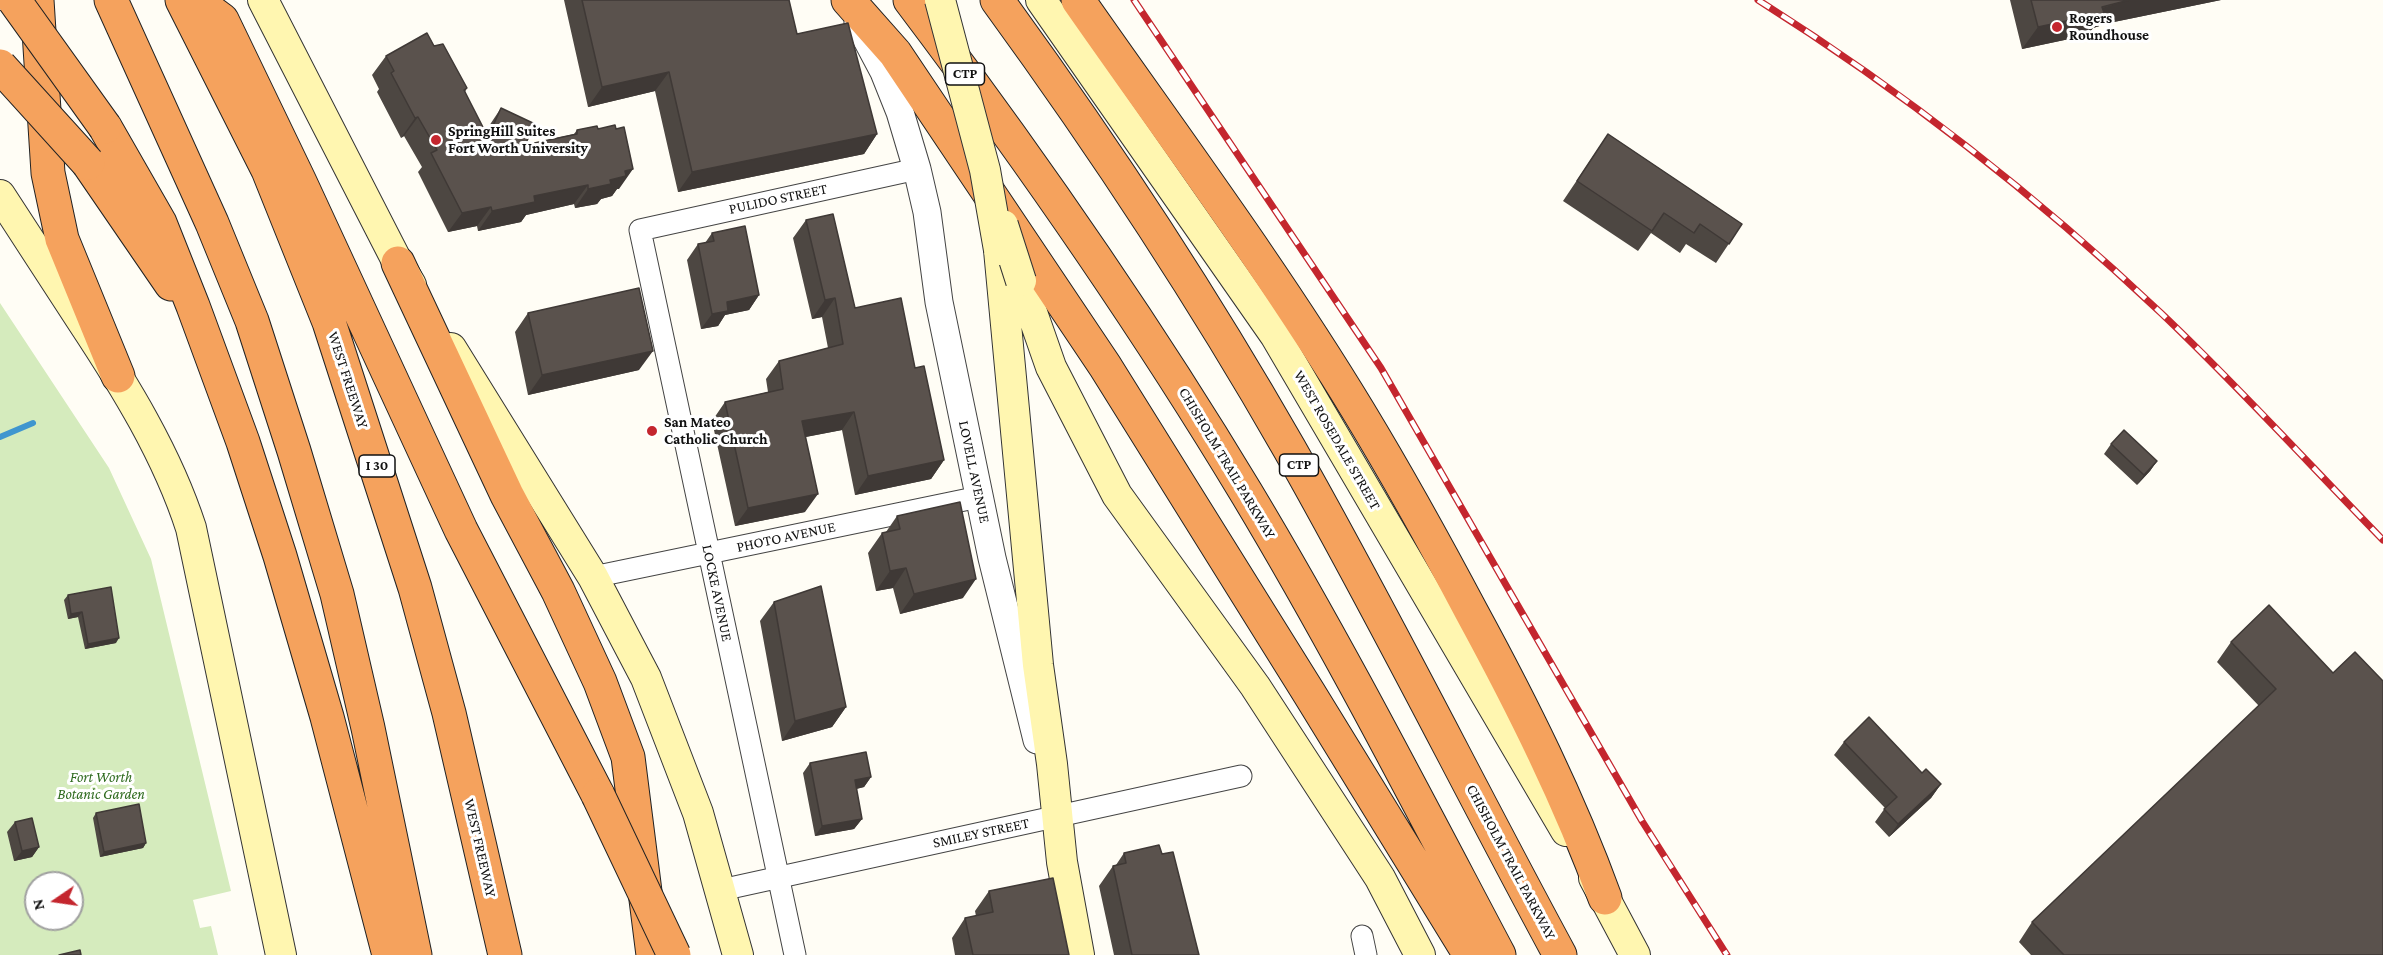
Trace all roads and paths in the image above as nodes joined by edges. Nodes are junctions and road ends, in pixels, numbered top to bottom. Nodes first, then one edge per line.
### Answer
1 (14, 0) edge
2 (37, 0) edge
3 (111, 0) edge
4 (182, 0) edge
5 (195, 0) edge
6 (255, 0) edge
7 (263, 0) edge
8 (842, 0) edge
9 (848, 0) edge
10 (910, 0) edge
11 (940, 0) edge
12 (997, 0) edge
13 (1041, 0) edge
14 (1078, 0) edge
15 (0, 66) edge
16 (329, 129) junction
17 (917, 169) junction
18 (985, 170) junction
19 (0, 195) edge
20 (640, 230) joint
21 (398, 263) junction
22 (193, 306) junction
23 (118, 376) junction
24 (980, 497) junction
25 (709, 553) junction
26 (593, 577) junction
27 (1241, 776) dead end
28 (1056, 816) junction
29 (778, 878) junction
30 (721, 890) junction
31 (1605, 898) junction
32 (281, 955) edge
33 (389, 955) edge
34 (416, 955) edge
35 (505, 955) edge
36 (653, 955) edge
37 (674, 955) edge
38 (738, 955) edge
39 (795, 955) edge
40 (1079, 955) edge
41 (1420, 955) edge
42 (1470, 955) edge
43 (1499, 955) edge
44 (1560, 955) edge
45 (1635, 955) edge

1 - 22 highway, bridge
2 - 23 highway
3 - 34 highway
4 - 35 highway, WEST FREEWAY / I 30
5 - 37 highway, bridge
6 - 16 main road
7 - 16 main road
8 - 17 street, LOVELL AVENUE
9 - 42 highway
10 - 43 highway, CHISHOLM TRAIL PARKWAY / CTP
11 - 18 main road, bridge
12 - 44 highway, CHISHOLM TRAIL PARKWAY / CTP
13 - 31 main road, WEST ROSEDALE STREET
14 - 31 highway
15 - 22 highway, bridge
16 - 21 main road
17 - 20 street, PULIDO STREET
17 - 24 street, LOVELL AVENUE
18 - 28 main road, bridge
18 - 41 main road, bridge
19 - 23 main road
20 - 25 street, LOCKE AVENUE
21 - 26 main road
21 - 36 highway
22 - 33 highway
23 - 32 main road
24 - 25 street, PHOTO AVENUE
24 - 28 street, LOVELL AVENUE
25 - 26 street, PHOTO AVENUE
25 - 29 street, LOCKE AVENUE
26 - 30 main road
27 - 28 street, SMILEY STREET
28 - 29 street, SMILEY STREET
28 - 40 main road, LOVELL AVENUE
29 - 30 street, SMILEY STREET
29 - 39 street, LOCKE AVENUE
30 - 38 main road
31 - 45 main road

